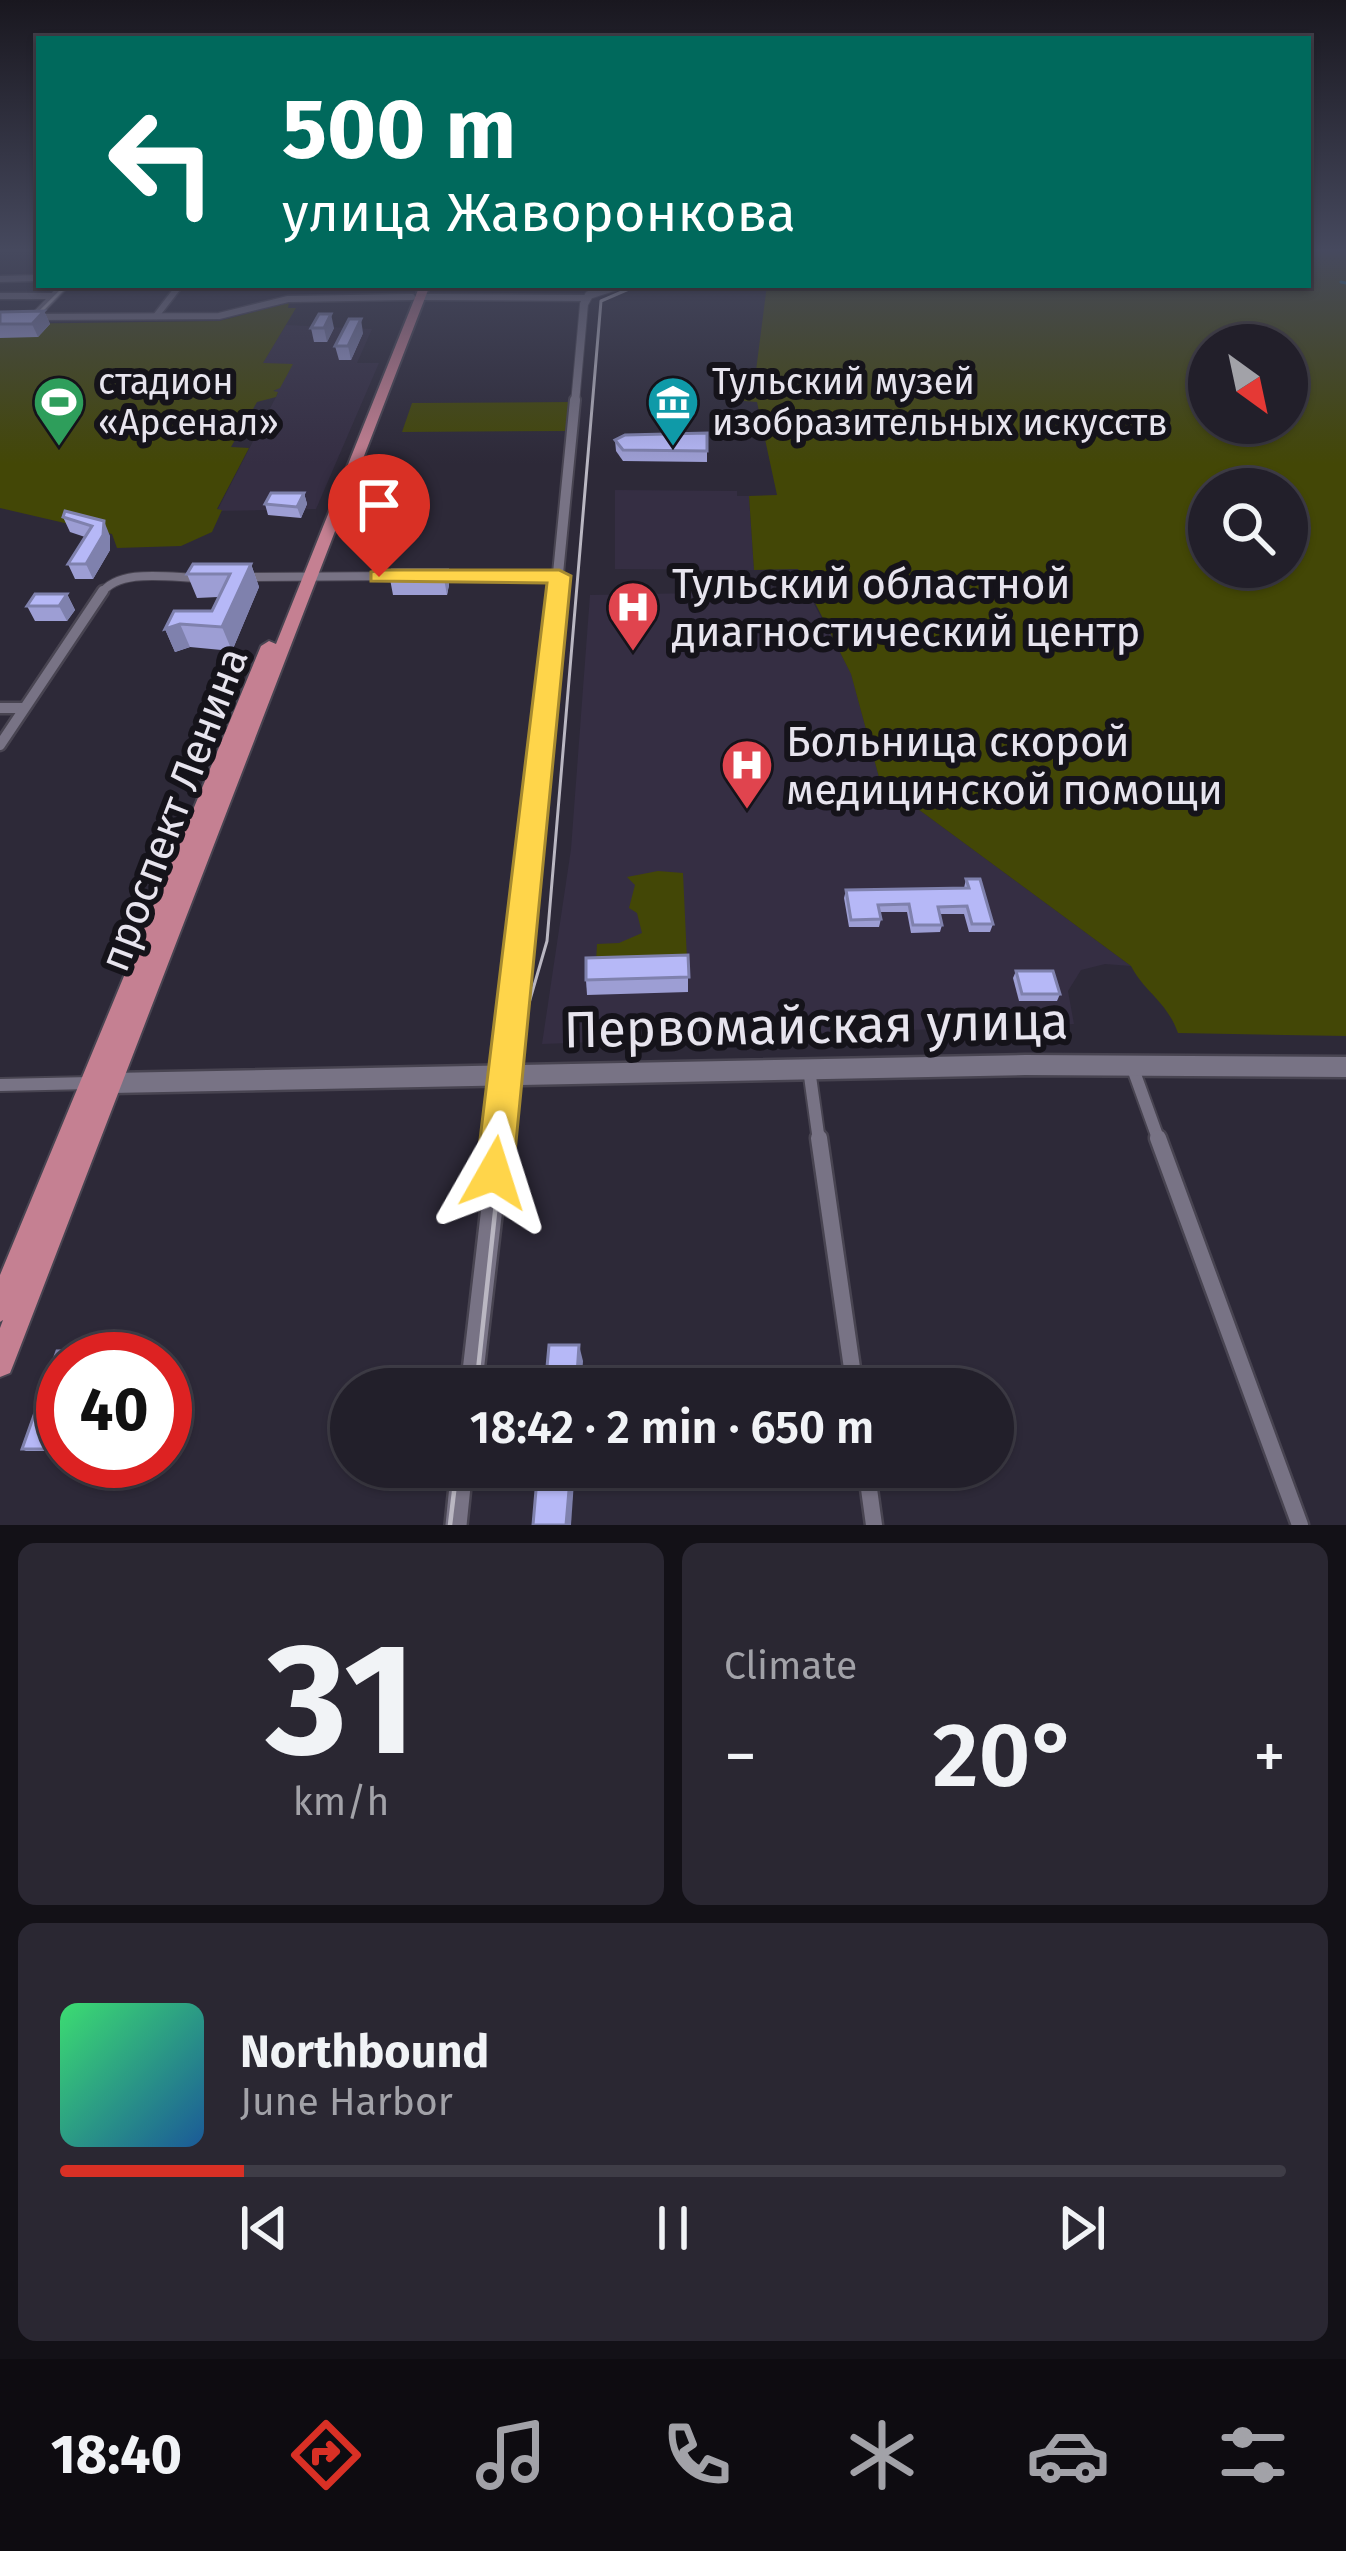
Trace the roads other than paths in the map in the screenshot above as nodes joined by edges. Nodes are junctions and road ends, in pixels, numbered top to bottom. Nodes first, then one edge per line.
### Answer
1 (407, 321) edge
2 (584, 321) edge
3 (407, 576) edge
4 (430, 576) edge
5 (559, 576) junction
6 (304, 577) junction
7 (211, 578) edge
8 (230, 578) edge
9 (0, 708) edge
10 (22, 708) junction
11 (0, 745) edge
12 (1132, 1066) junction
13 (1346, 1067) edge
14 (809, 1070) junction
15 (506, 1075) junction
16 (101, 1083) junction
17 (0, 1085) edge
18 (0, 1308) edge
19 (0, 1363) edge
20 (473, 1368) edge
21 (852, 1368) edge
22 (459, 1488) edge
23 (869, 1488) edge
24 (455, 1525) edge
25 (874, 1525) edge
26 (1300, 1525) edge

1 - 6 main road, проспект Ленина
2 - 5 street
3 - 6 street
4 - 5 street
5 - 15 street
6 - 8 street
6 - 16 main road, проспект Ленина
7 - 10 street
9 - 10 street
10 - 11 street
12 - 13 main road, Первомайская улица
12 - 14 main road, Первомайская улица
12 - 26 street
14 - 15 main road, Первомайская улица
14 - 21 street
15 - 16 main road, Первомайская улица
15 - 20 street
16 - 17 street, Первомайская улица
16 - 18 main road, проспект Ленина
16 - 19 main road, проспект Ленина
22 - 24 street
23 - 25 street

